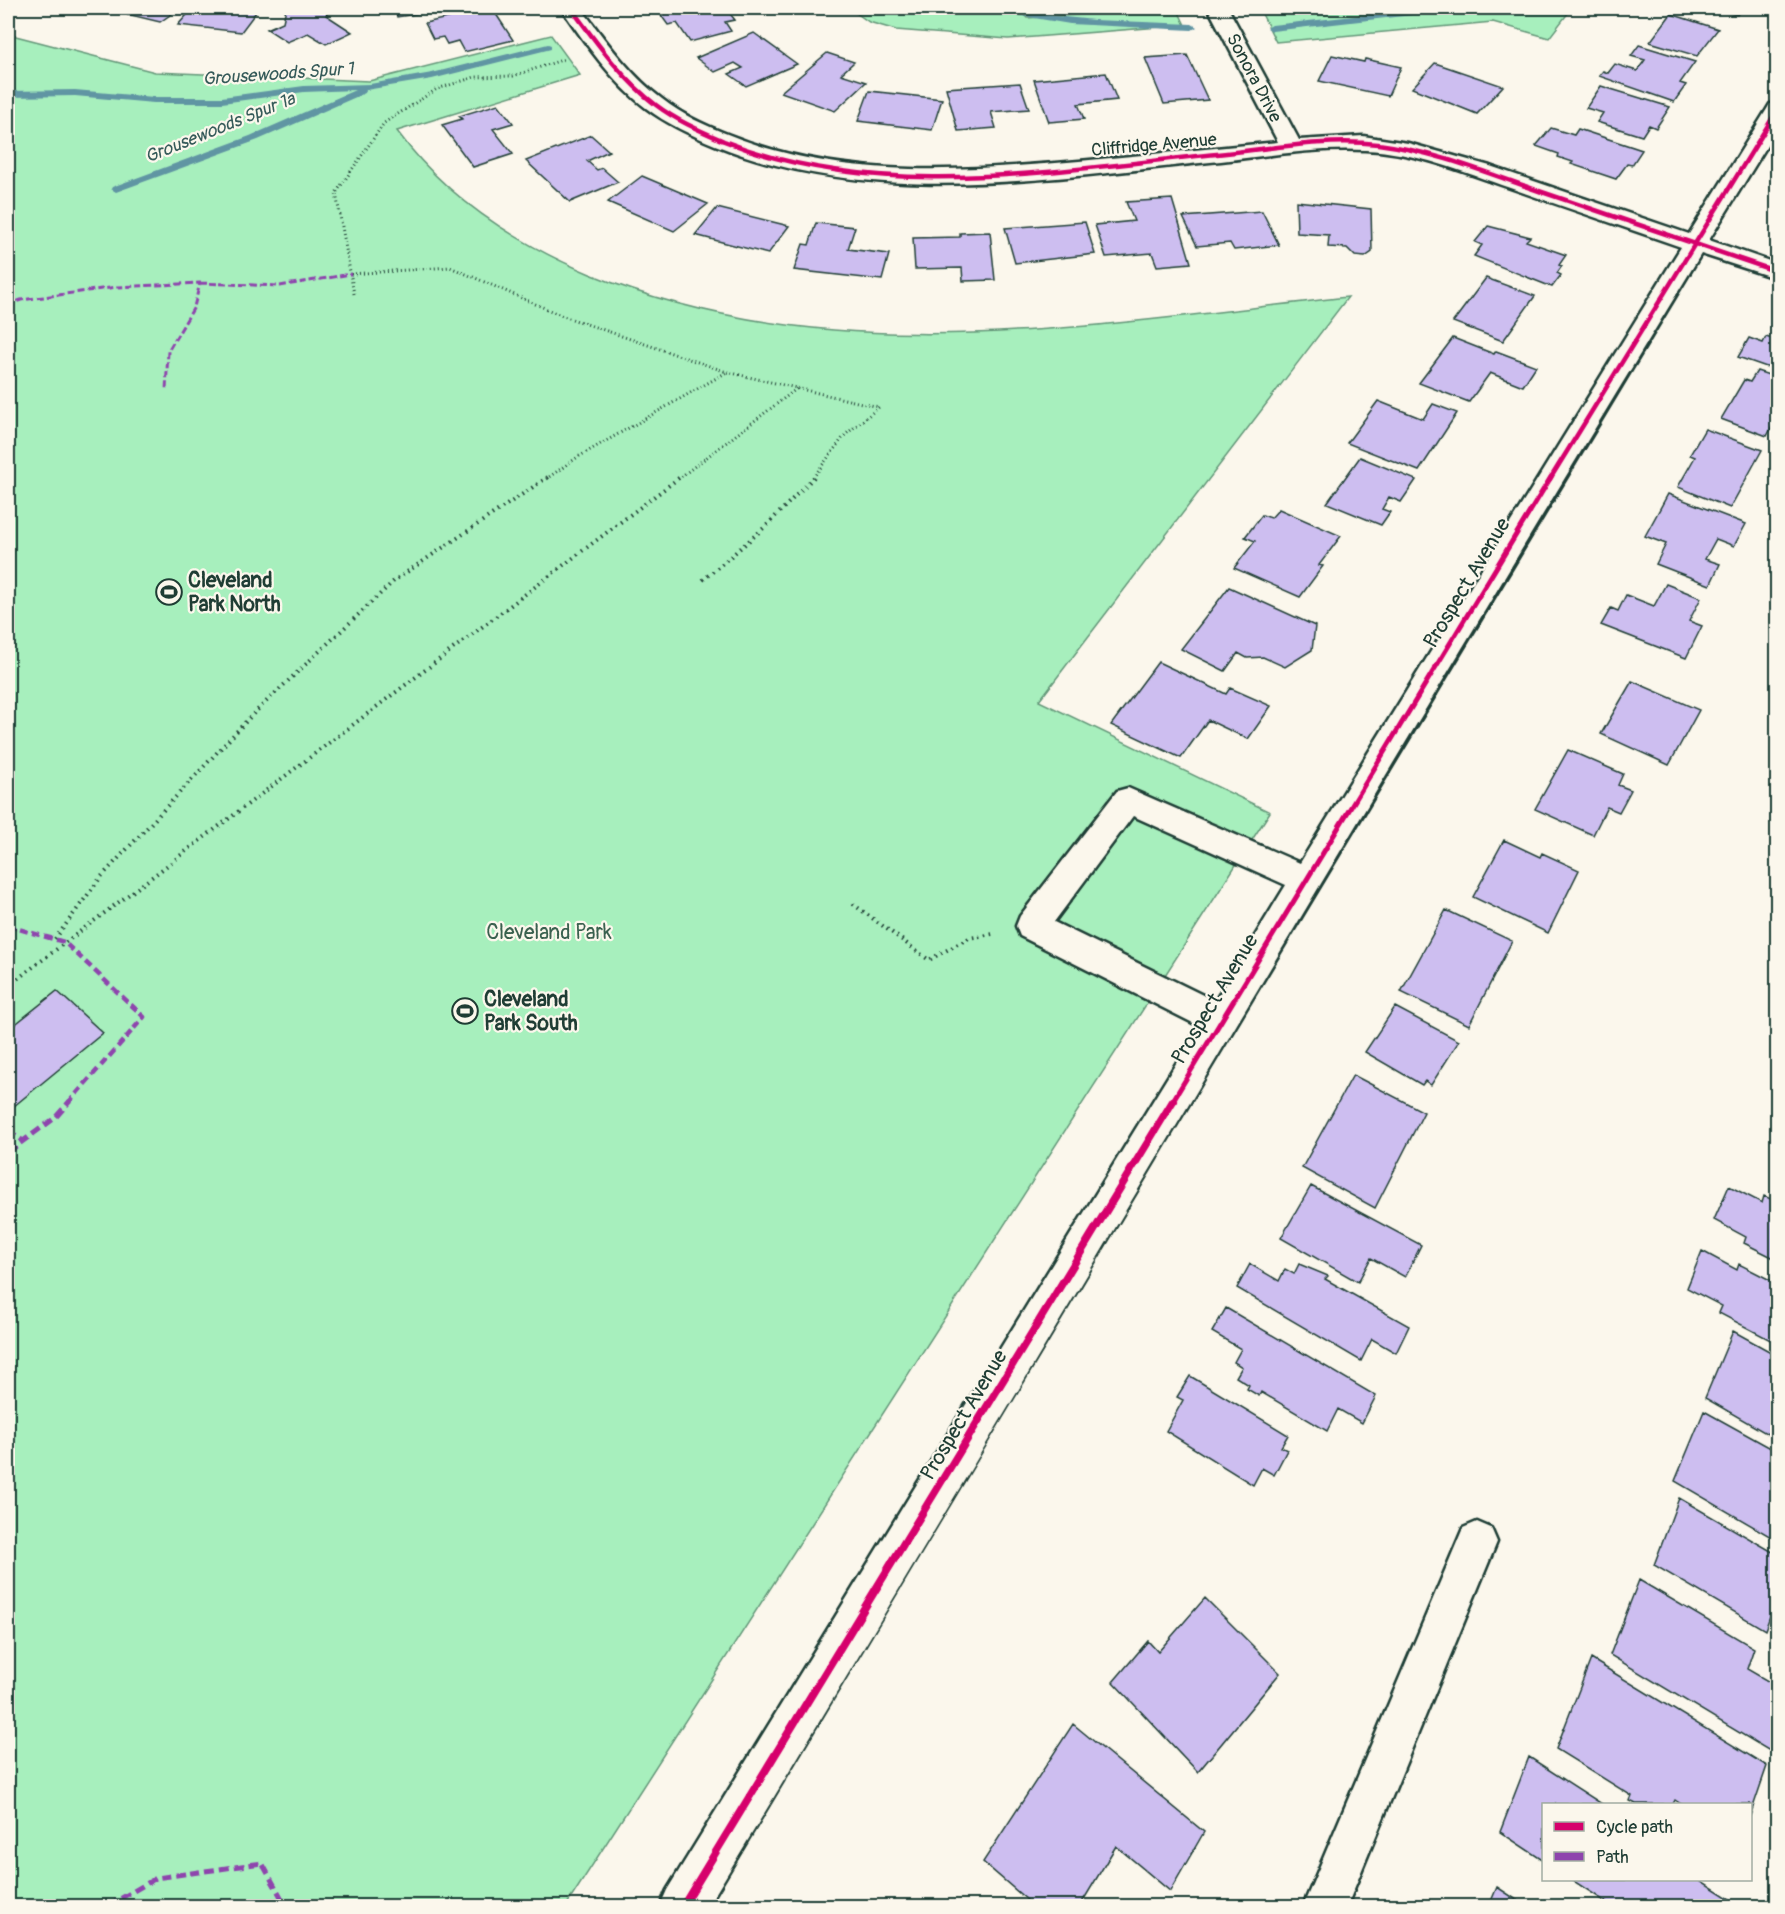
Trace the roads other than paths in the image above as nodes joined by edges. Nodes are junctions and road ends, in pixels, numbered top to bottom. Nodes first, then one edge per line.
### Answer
1 (571, 8) edge
2 (1218, 8) edge
3 (1778, 109) edge
4 (1293, 147) junction
5 (1695, 244) junction
6 (1778, 272) edge
7 (1306, 880) junction
8 (1221, 1021) junction
9 (1477, 1542) dead end
10 (683, 1906) edge
11 (1324, 1906) edge

1 - 4 street, Cliffridge Avenue
2 - 4 street, Sonora Drive
3 - 5 street, Prospect Avenue
4 - 5 street, Cliffridge Avenue
5 - 6 street, Cliffridge Avenue
5 - 7 street, Prospect Avenue
7 - 8 street, Prospect Avenue
7 - 8 street
8 - 10 street, Prospect Avenue
9 - 11 street

